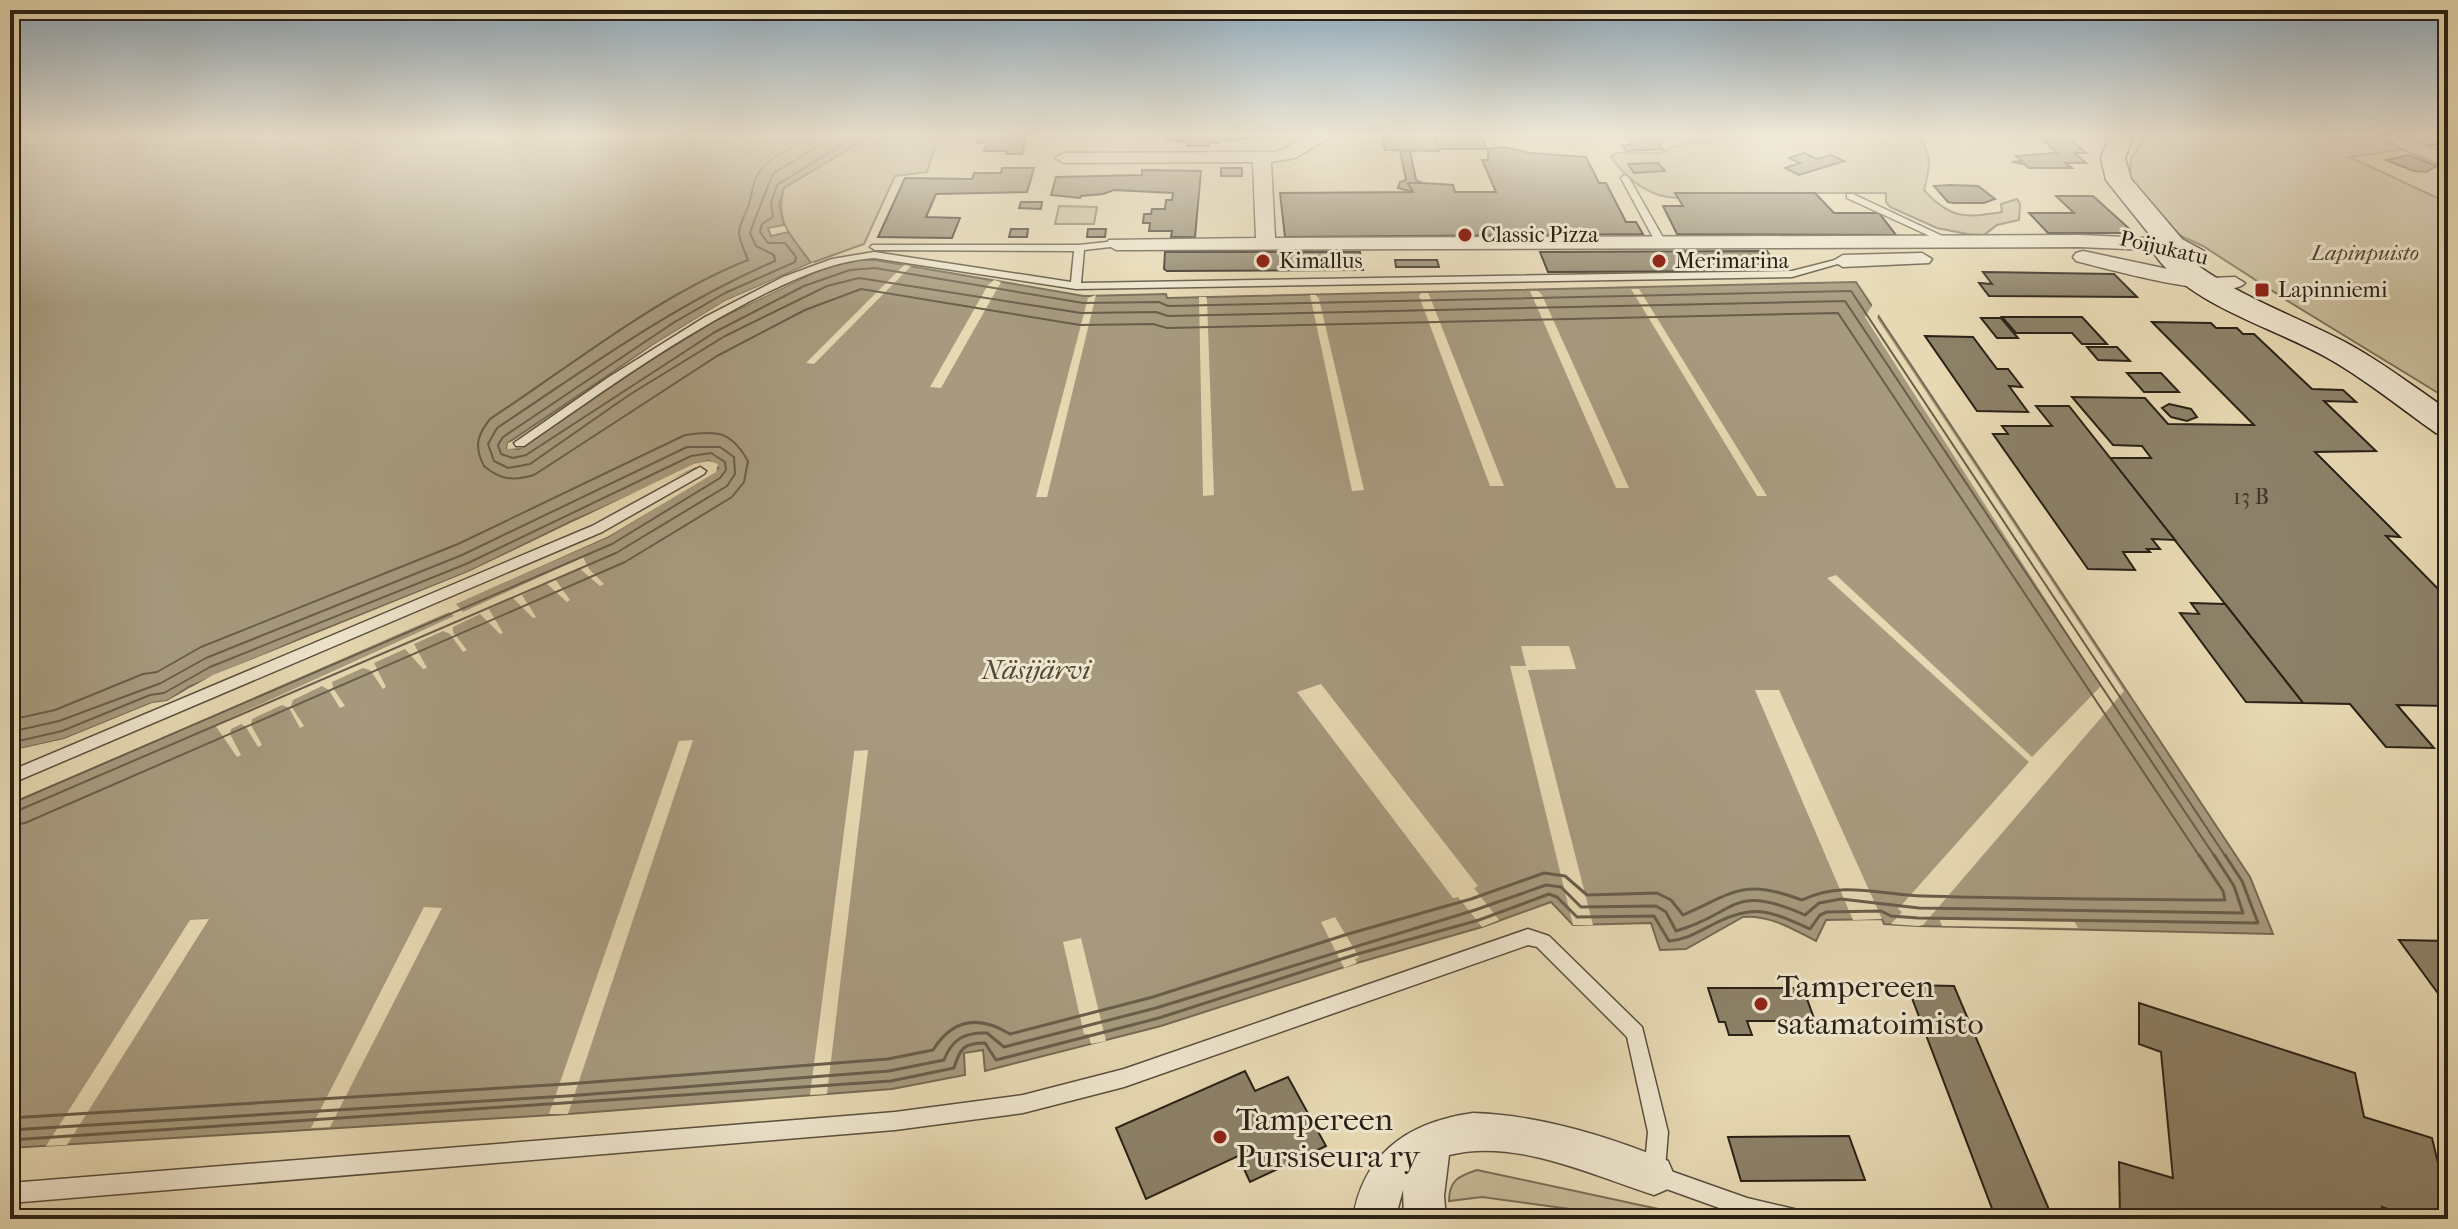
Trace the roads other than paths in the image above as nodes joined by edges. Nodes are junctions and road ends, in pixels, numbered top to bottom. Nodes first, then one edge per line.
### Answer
1 (1264, 192) edge
2 (1633, 192) edge
3 (2130, 192) edge
4 (1850, 196) dead end
5 (1660, 241) junction
6 (1948, 241) junction
7 (1266, 243) junction
8 (1116, 244) joint
9 (2172, 245) junction
10 (1079, 248) junction
11 (851, 255) junction
12 (1843, 261) joint
13 (2223, 284) junction
14 (1076, 286) junction
15 (2448, 426) edge
16 (520, 443) dead end
17 (700, 471) dead end
18 (10, 778) edge
19 (1430, 1144) junction
20 (1654, 1175) junction
21 (10, 1193) edge
22 (1374, 1219) edge
23 (1425, 1219) edge
24 (1794, 1219) edge

1 - 7 street
2 - 5 lane
3 - 9 street
4 - 6 lane
5 - 6 street
5 - 7 street
6 - 9 street
7 - 8 street
8 - 10 lane
9 - 13 street
10 - 11 lane
10 - 14 lane
11 - 14 lane
11 - 16 lane
12 - 13 street, Poijukatu
12 - 14 lane
13 - 15 street
17 - 18 lane
19 - 20 street
19 - 22 street
19 - 23 street
20 - 21 lane
20 - 24 lane

